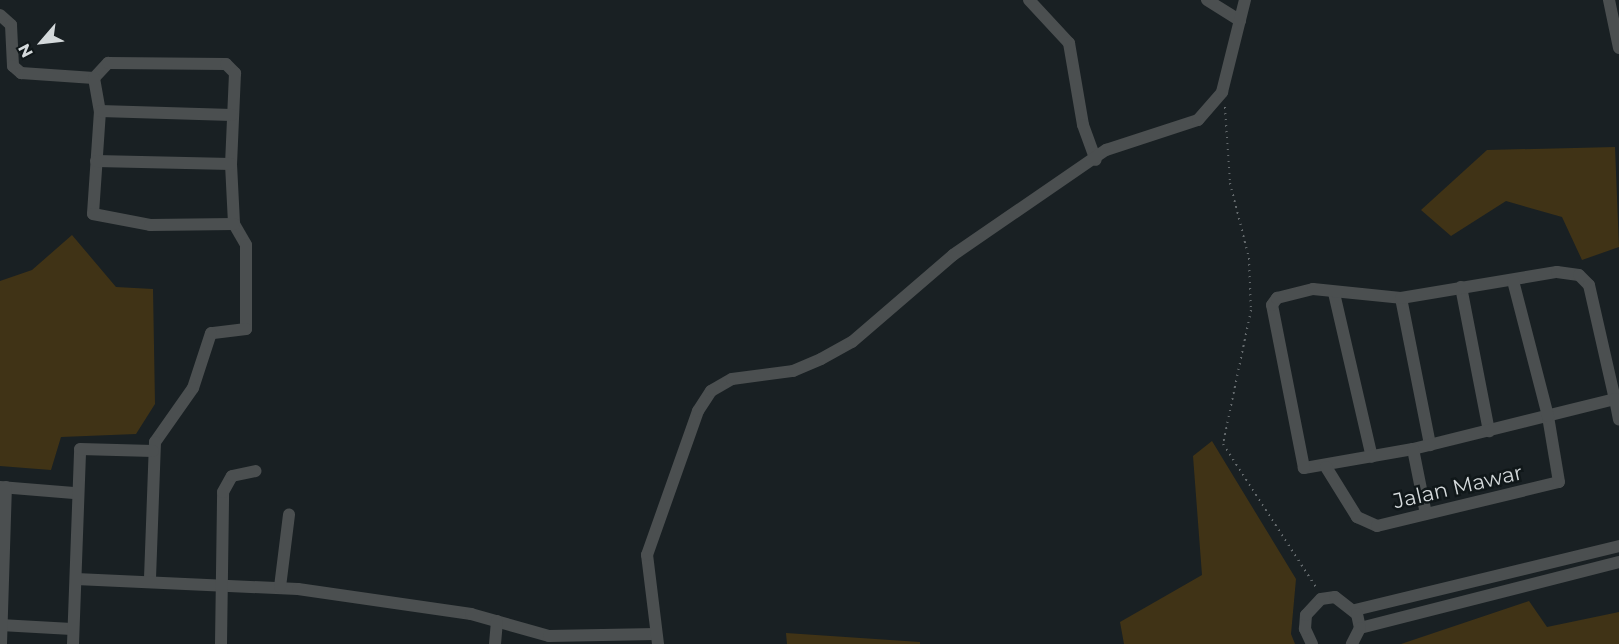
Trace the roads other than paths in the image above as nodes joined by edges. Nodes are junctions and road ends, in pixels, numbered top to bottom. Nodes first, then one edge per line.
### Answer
1 (1029, 0) edge
2 (1207, 0) edge
3 (1245, 0) edge
4 (1609, 0) edge
5 (0, 15) edge
6 (1240, 21) junction
7 (1619, 48) edge
8 (94, 78) junction
9 (100, 111) junction
10 (232, 115) junction
11 (1096, 160) junction
12 (96, 161) junction
13 (231, 164) junction
14 (234, 224) junction
15 (1513, 281) junction
16 (1461, 287) junction
17 (1334, 293) junction
18 (1401, 298) junction
19 (1615, 399) junction
20 (1548, 416) junction
21 (1619, 420) edge
22 (1488, 430) junction
23 (1430, 445) junction
24 (1413, 449) junction
25 (153, 451) junction
26 (1372, 457) junction
27 (1326, 467) junction
28 (255, 471) dead end
29 (3, 487) edge
30 (75, 493) junction
31 (1426, 514) junction
32 (289, 515) dead end
33 (1619, 546) edge
34 (2, 562) edge
35 (1619, 562) edge
36 (76, 579) junction
37 (150, 580) junction
38 (222, 585) junction
39 (280, 587) junction
40 (1355, 610) junction
41 (497, 621) junction
42 (1, 625) edge
43 (1360, 628) junction
44 (72, 629) junction
45 (657, 639) edge
46 (546, 640) edge
47 (592, 641) edge
48 (1, 644) edge
49 (73, 644) edge
50 (221, 644) edge
51 (495, 644) edge
52 (1312, 644) edge
53 (1352, 644) edge

1 - 11 street
2 - 6 street
3 - 6 street
4 - 7 street
5 - 8 street
6 - 11 street
8 - 9 street
8 - 10 street
9 - 10 street
9 - 12 street
10 - 13 street
11 - 45 street
12 - 13 street
12 - 14 street
13 - 14 street
14 - 25 street
15 - 16 street
15 - 19 street
15 - 20 street
16 - 18 street
16 - 22 street
17 - 18 street
17 - 26 street
17 - 27 street
18 - 23 street
19 - 20 street
19 - 21 street
20 - 22 street
20 - 31 street, Jalan Mawar
22 - 23 street
23 - 24 street
24 - 26 street
24 - 31 street
25 - 30 street
25 - 37 street
26 - 27 street
27 - 31 street, Jalan Mawar
28 - 38 street
29 - 30 street
29 - 34 street
30 - 36 street
32 - 39 street
33 - 40 street
34 - 42 street
35 - 43 street
36 - 37 street
36 - 44 street
37 - 38 street
38 - 39 street
38 - 50 street
39 - 41 street
40 - 43 street
40 - 52 street
41 - 46 street
41 - 51 street
42 - 44 street
42 - 48 street
43 - 53 street
44 - 49 street
45 - 47 street
46 - 47 street

